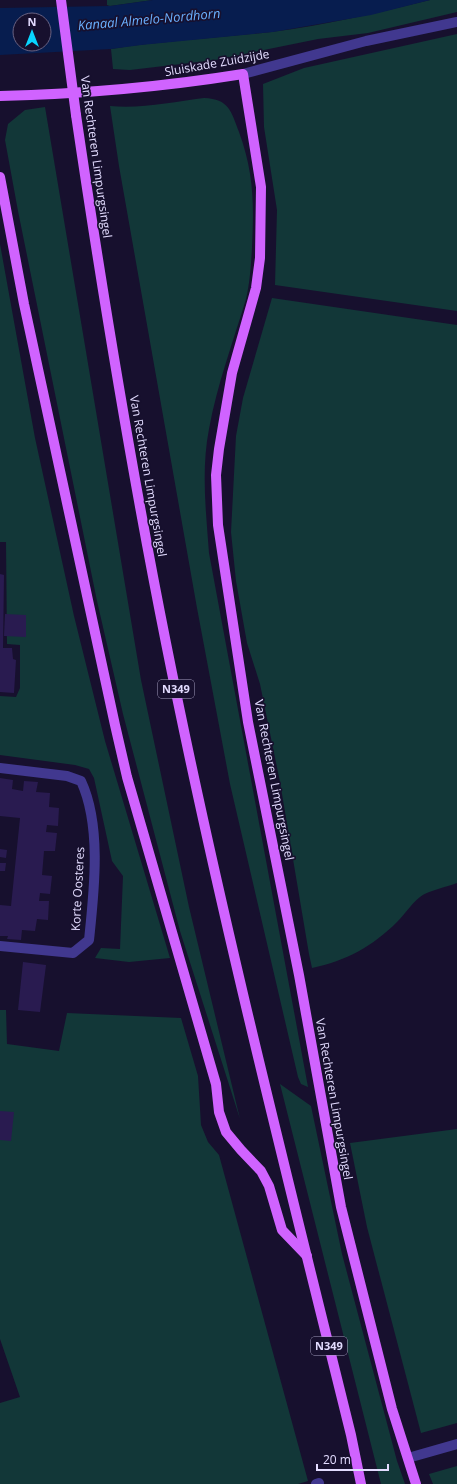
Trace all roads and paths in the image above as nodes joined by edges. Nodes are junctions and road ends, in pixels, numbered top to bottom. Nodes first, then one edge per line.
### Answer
1 (61, 0) edge
2 (457, 22) edge
3 (243, 74) junction
4 (0, 96) edge
5 (0, 177) edge
6 (0, 768) edge
7 (0, 946) edge
8 (307, 1256) junction
9 (351, 1435) junction
10 (457, 1444) edge
11 (408, 1458) junction
12 (361, 1484) edge
13 (367, 1484) edge
14 (416, 1484) edge

1 - 8 main road, Van Rechteren Limpurgsingel / N349, bridge
2 - 3 street, Sluiskade Zuidzijde
3 - 4 main road, Sluiskade Zuidzijde
3 - 11 main road, Van Rechteren Limpurgsingel
5 - 8 main road
6 - 7 street, Korte Oosteres
8 - 9 main road, Van Rechteren Limpurgsingel / N349
9 - 12 main road, Van Rechteren Limpurgsingel / N349
9 - 13 main road, Van Rechteren Limpurgsingel / N349
10 - 11 street
11 - 14 main road, Van Rechteren Limpurgsingel

